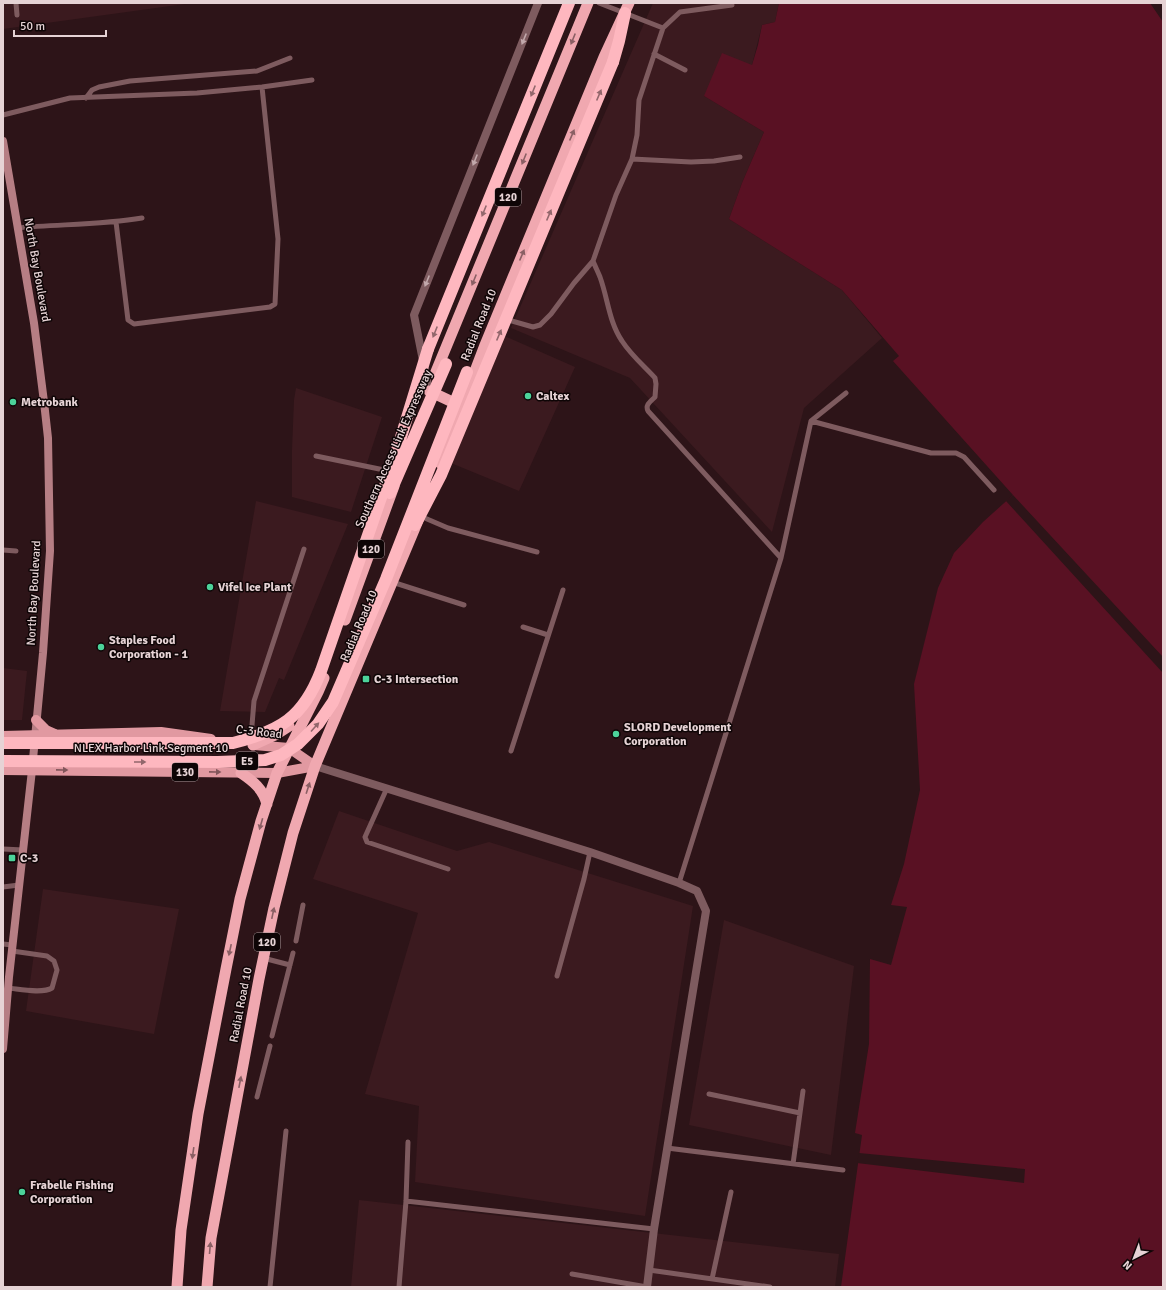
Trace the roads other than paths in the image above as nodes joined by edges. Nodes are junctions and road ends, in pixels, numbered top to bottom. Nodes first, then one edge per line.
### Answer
1 (16, 3) edge
2 (538, 3) edge
3 (569, 3) edge
4 (588, 3) edge
5 (599, 3) edge
6 (732, 5) dead end
7 (627, 8) edge
8 (17, 15) dead end
9 (663, 28) junction
10 (654, 54) junction
11 (290, 58) dead end
12 (684, 70) dead end
13 (312, 80) dead end
14 (262, 87) junction
15 (86, 98) junction
16 (3, 115) edge
17 (3, 141) edge
18 (740, 157) dead end
19 (632, 160) junction
20 (142, 218) dead end
21 (116, 222) junction
22 (17, 228) junction
23 (593, 261) junction
24 (496, 316) junction
25 (446, 364) dead end
26 (467, 372) dead end
27 (428, 391) junction
28 (846, 393) dead end
29 (461, 406) junction
30 (811, 421) junction
31 (316, 456) dead end
32 (398, 474) junction
33 (994, 490) dead end
34 (420, 516) junction
35 (304, 549) dead end
36 (3, 550) edge
37 (16, 551) dead end
38 (538, 552) dead end
39 (781, 558) junction
40 (358, 567) junction
41 (389, 580) junction
42 (563, 590) dead end
43 (464, 605) dead end
44 (523, 627) dead end
45 (548, 635) junction
46 (312, 705) junction
47 (36, 720) junction
48 (35, 735) junction
49 (57, 735) junction
50 (3, 736) edge
51 (3, 743) edge
52 (252, 744) junction
53 (289, 748) junction
54 (511, 751) dead end
55 (3, 761) edge
56 (315, 766) junction
57 (3, 770) edge
58 (32, 770) junction
59 (241, 773) junction
60 (277, 773) junction
61 (387, 788) junction
62 (267, 804) junction
63 (3, 850) edge
64 (23, 850) junction
65 (590, 852) junction
66 (448, 869) dead end
67 (679, 883) junction
68 (19, 885) junction
69 (3, 887) edge
70 (303, 905) dead end
71 (296, 940) dead end
72 (3, 944) edge
73 (12, 948) junction
74 (293, 953) dead end
75 (263, 958) junction
76 (290, 965) junction
77 (557, 976) dead end
78 (6, 977) edge
79 (8, 988) junction
80 (272, 1036) dead end
81 (270, 1046) dead end
82 (3, 1049) edge
83 (803, 1091) dead end
84 (709, 1094) dead end
85 (257, 1097) dead end
86 (800, 1113) junction
87 (286, 1131) dead end
88 (408, 1142) dead end
89 (666, 1148) junction
90 (793, 1164) junction
91 (843, 1170) dead end
92 (731, 1192) dead end
93 (406, 1201) junction
94 (654, 1229) junction
95 (649, 1270) junction
96 (572, 1274) dead end
97 (712, 1279) junction
98 (177, 1287) edge
99 (207, 1287) edge
100 (270, 1287) edge
101 (399, 1287) edge
102 (647, 1287) edge
103 (770, 1287) edge

1 - 8 lane
2 -> 27 street
3 -> 40 highway, bridge
4 -> 27 highway, Radial Road 10 / 120
5 - 7 lane
6 - 9 lane
7 - 9 lane
24 -> 7 highway, Radial Road 10 / 120
41 -> 7 highway, bridge
9 - 10 lane
10 - 12 lane
10 - 19 lane
11 - 15 lane
13 - 14 lane
14 - 15 lane
14 - 21 lane
15 - 16 lane
17 - 22 main road, North Bay Boulevard
18 - 19 lane
19 - 23 lane
20 - 21 lane
21 - 22 lane
22 - 47 main road, North Bay Boulevard
23 - 24 lane
23 - 39 lane
24 - 29 highway, Radial Road 10 / 120
25 - 40 highway, Southern Access Link Expressway, bridge
26 - 41 highway, bridge
27 - 29 highway
27 - 32 highway, Radial Road 10 / 120
28 - 30 lane
29 - 34 highway, Radial Road 10 / 120
30 - 33 lane
30 - 39 lane
31 - 32 lane
32 - 46 highway, Radial Road 10 / 120
34 - 38 lane
34 - 41 highway, Radial Road 10 / 120
35 - 52 lane
36 - 37 lane
39 - 67 lane
40 - 51 highway, NLEX Harbor Link Segment 10 / E5, bridge
41 - 43 lane
55 -> 41 highway, NLEX Harbor Link Segment 10 / E5, bridge
41 - 56 highway, Radial Road 10 / 120
42 - 45 lane
44 - 45 lane
45 - 54 lane
46 - 52 highway
46 - 53 highway, Radial Road 10 / 120
47 - 48 main road, North Bay Boulevard
47 - 49 main road
48 - 49 main road, C-3 Road
48 - 50 main road, C-3 Road
48 - 58 main road, North Bay Boulevard
49 - 52 main road, C-3 Road
52 - 53 main road, C-3 Road
53 - 56 main road, C-3 Road
53 - 60 highway, Radial Road 10 / 120
56 - 60 main road, 130
56 - 61 street
75 -> 56 highway, Radial Road 10 / 120
57 - 58 main road, 130
58 -> 59 main road, 130
58 - 64 main road, North Bay Boulevard
59 - 60 main road, 130
59 - 62 highway
60 - 62 highway, Radial Road 10 / 120
61 - 65 street
61 - 66 lane
62 -> 98 highway, Radial Road 10 / 120
63 - 64 lane
64 - 68 main road, North Bay Boulevard
65 - 67 street
65 - 77 lane
67 - 89 street
68 - 69 lane
68 - 73 main road, North Bay Boulevard
70 - 71 lane
72 - 73 lane
73 - 78 main road, North Bay Boulevard
73 - 79 lane
74 - 76 lane
75 - 76 lane
99 -> 75 highway, Radial Road 10 / 120
76 - 80 lane
78 - 79 main road, North Bay Boulevard
79 - 82 main road, North Bay Boulevard
81 - 85 lane
83 - 86 lane
84 - 86 lane
86 - 90 lane
87 - 100 lane
88 - 93 lane
89 - 90 lane
89 - 94 street
90 - 91 lane
92 - 97 lane
93 - 94 lane
93 - 101 lane
94 - 95 street
95 - 97 lane
95 - 102 street
96 - 102 lane
97 - 103 lane

